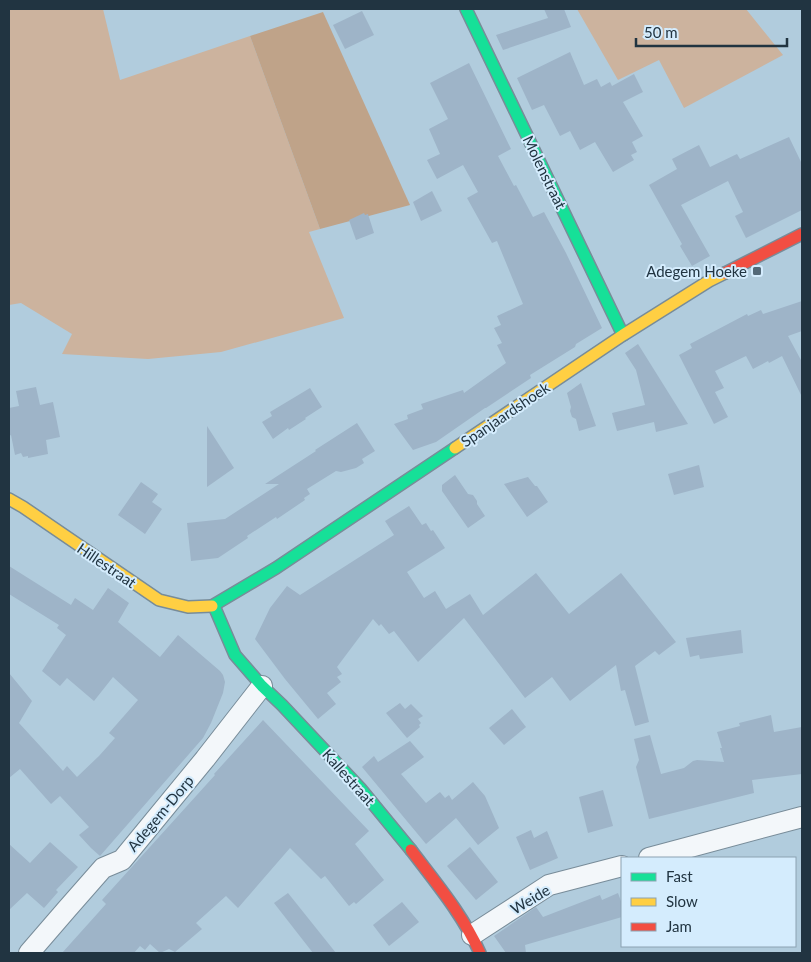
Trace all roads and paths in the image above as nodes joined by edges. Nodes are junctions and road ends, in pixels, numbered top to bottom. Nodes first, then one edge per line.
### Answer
1 (466, 9) edge
2 (802, 234) edge
3 (623, 335) junction
4 (9, 500) edge
5 (214, 606) junction
6 (262, 686) junction
7 (802, 817) edge
8 (653, 857) edge
9 (621, 866) edge
10 (472, 935) junction
11 (29, 953) edge
12 (480, 953) edge

1 - 3 street, Molenstraat
2 - 3 street, Spanjaardshoek
3 - 5 street, Spanjaardshoek
4 - 5 street, Hillestraat
5 - 6 street, Kallestraat
6 - 10 street, Kallestraat
6 - 11 street, Adegem-Dorp
7 - 8 street
9 - 10 street, Weide
10 - 12 street, Kallestraat

